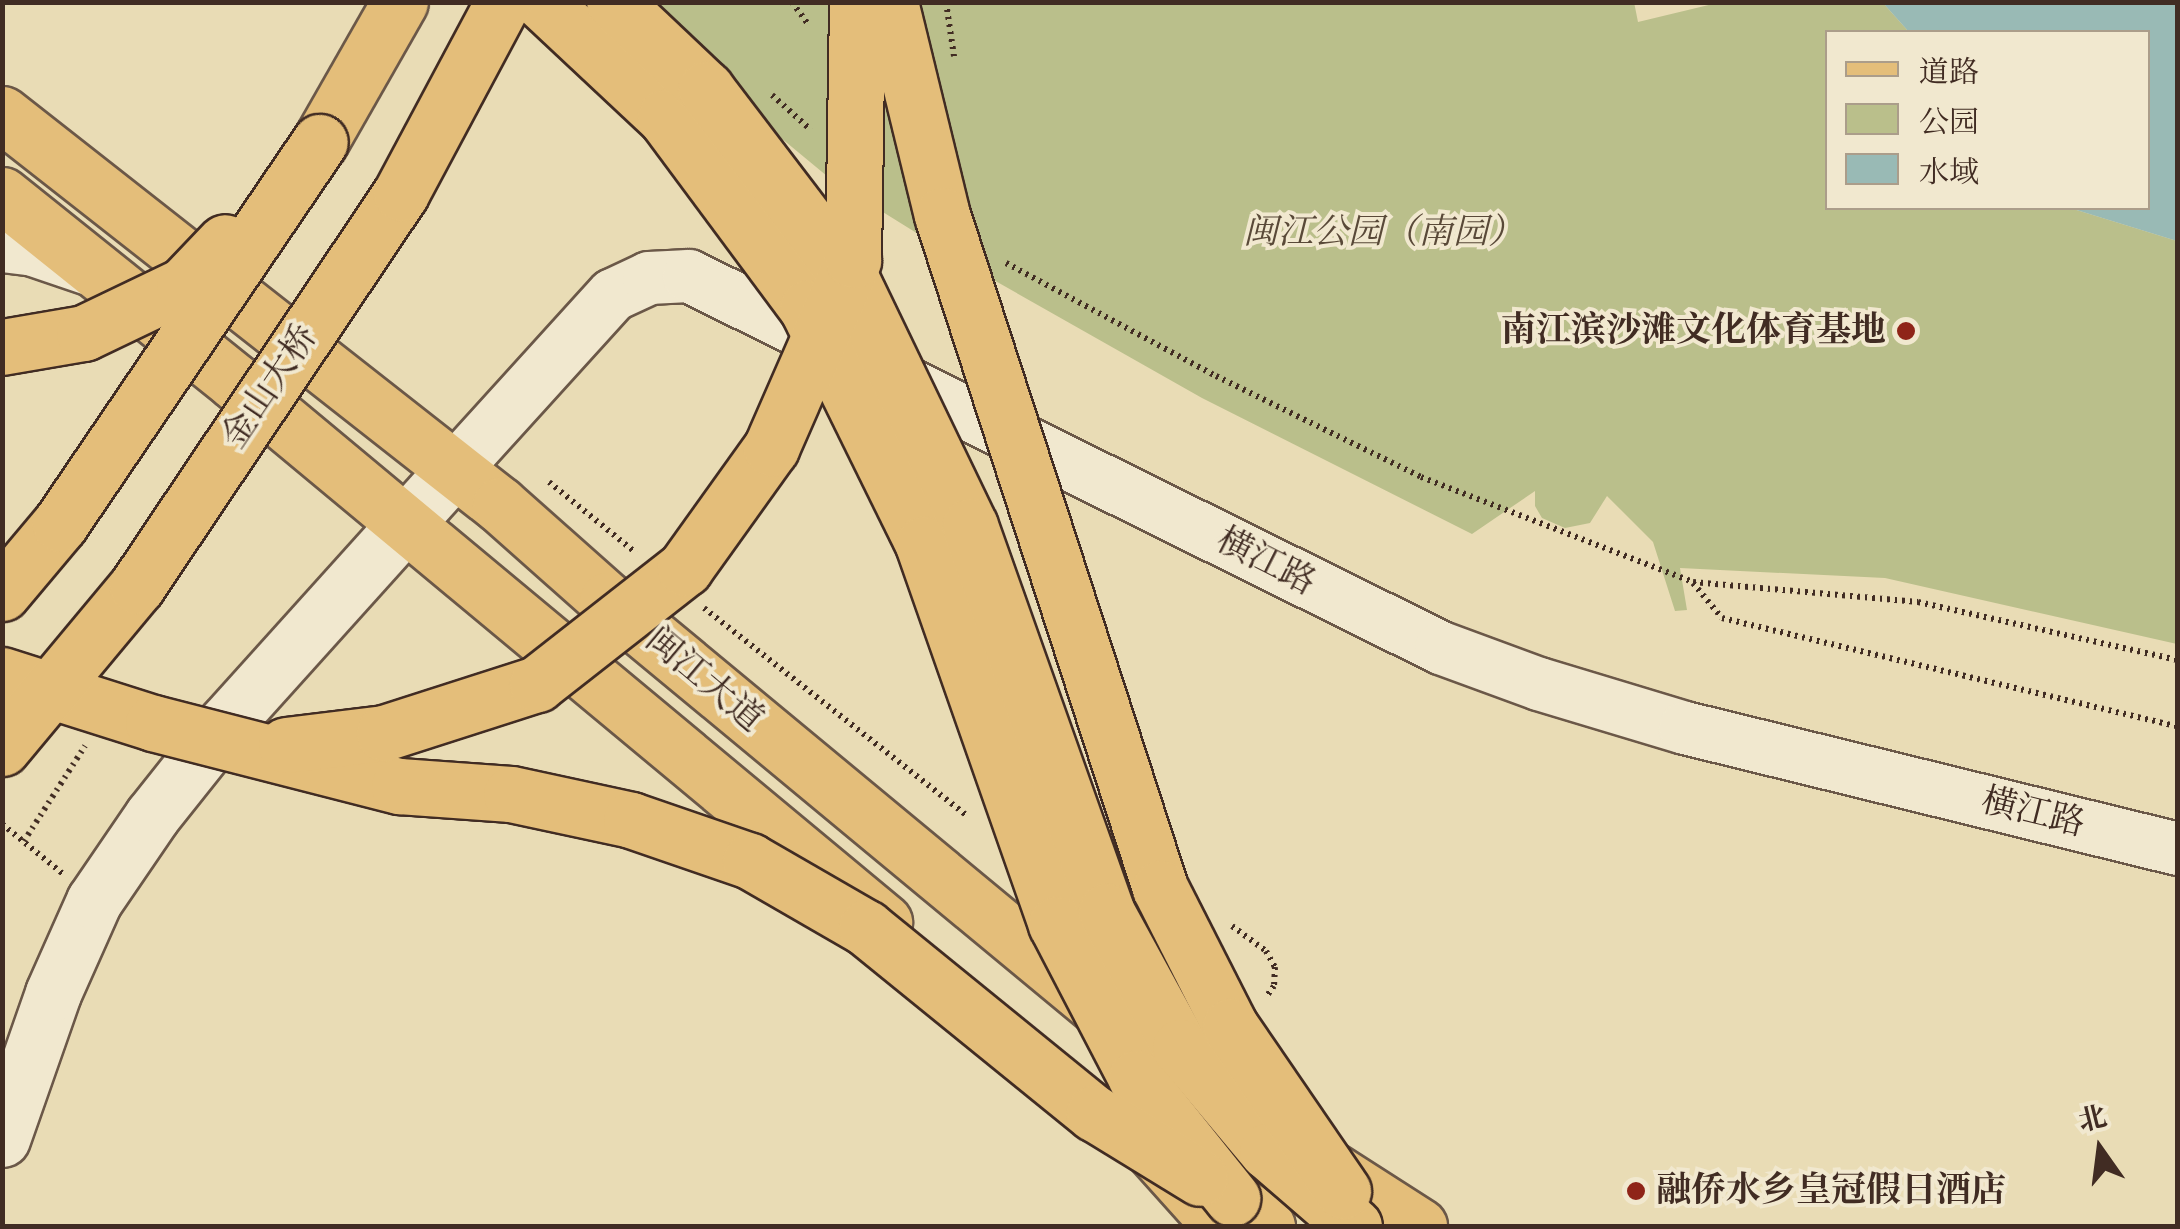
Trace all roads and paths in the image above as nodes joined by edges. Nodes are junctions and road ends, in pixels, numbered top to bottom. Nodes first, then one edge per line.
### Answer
1 (400, 2) edge
2 (503, 2) edge
3 (542, 2) edge
4 (614, 2) edge
5 (857, 2) edge
6 (890, 2) edge
7 (762, 86) dead end
8 (2, 114) edge
9 (320, 142) junction
10 (824, 142) dead end
11 (2, 195) edge
12 (2, 244) edge
13 (1001, 260) dead end
14 (89, 267) junction
15 (2, 347) edge
16 (454, 469) junction
17 (404, 525) junction
18 (1693, 582) junction
19 (2, 593) edge
20 (2178, 660) edge
21 (2, 675) edge
22 (2178, 726) edge
23 (2, 748) edge
24 (258, 748) junction
25 (2, 824) edge
26 (24, 842) dead end
27 (2178, 849) edge
28 (2, 1138) edge
29 (1240, 1217) edge
30 (1354, 1226) edge
31 (1367, 1226) edge
32 (1419, 1226) edge

1 - 9 main road
2 - 23 main road, 金山大桥, bridge
3 - 29 main road, bridge
4 - 30 main road, bridge
5 - 24 main road, bridge
6 - 31 main road, bridge
7 - 10 path
8 - 16 main road, 闽江大道
9 - 15 main road, bridge
9 - 19 main road, bridge
11 - 14 main road, 闽江大道
12 - 14 main road
13 - 18 path
14 - 17 main road, 闽江大道
16 - 17 main road
16 - 27 street, 横江路
16 - 32 main road, 闽江大道
17 - 28 main road
17 - 29 main road, 闽江大道
18 - 20 path
18 - 22 path
21 - 24 main road, bridge
24 - 29 main road, bridge
25 - 26 path

